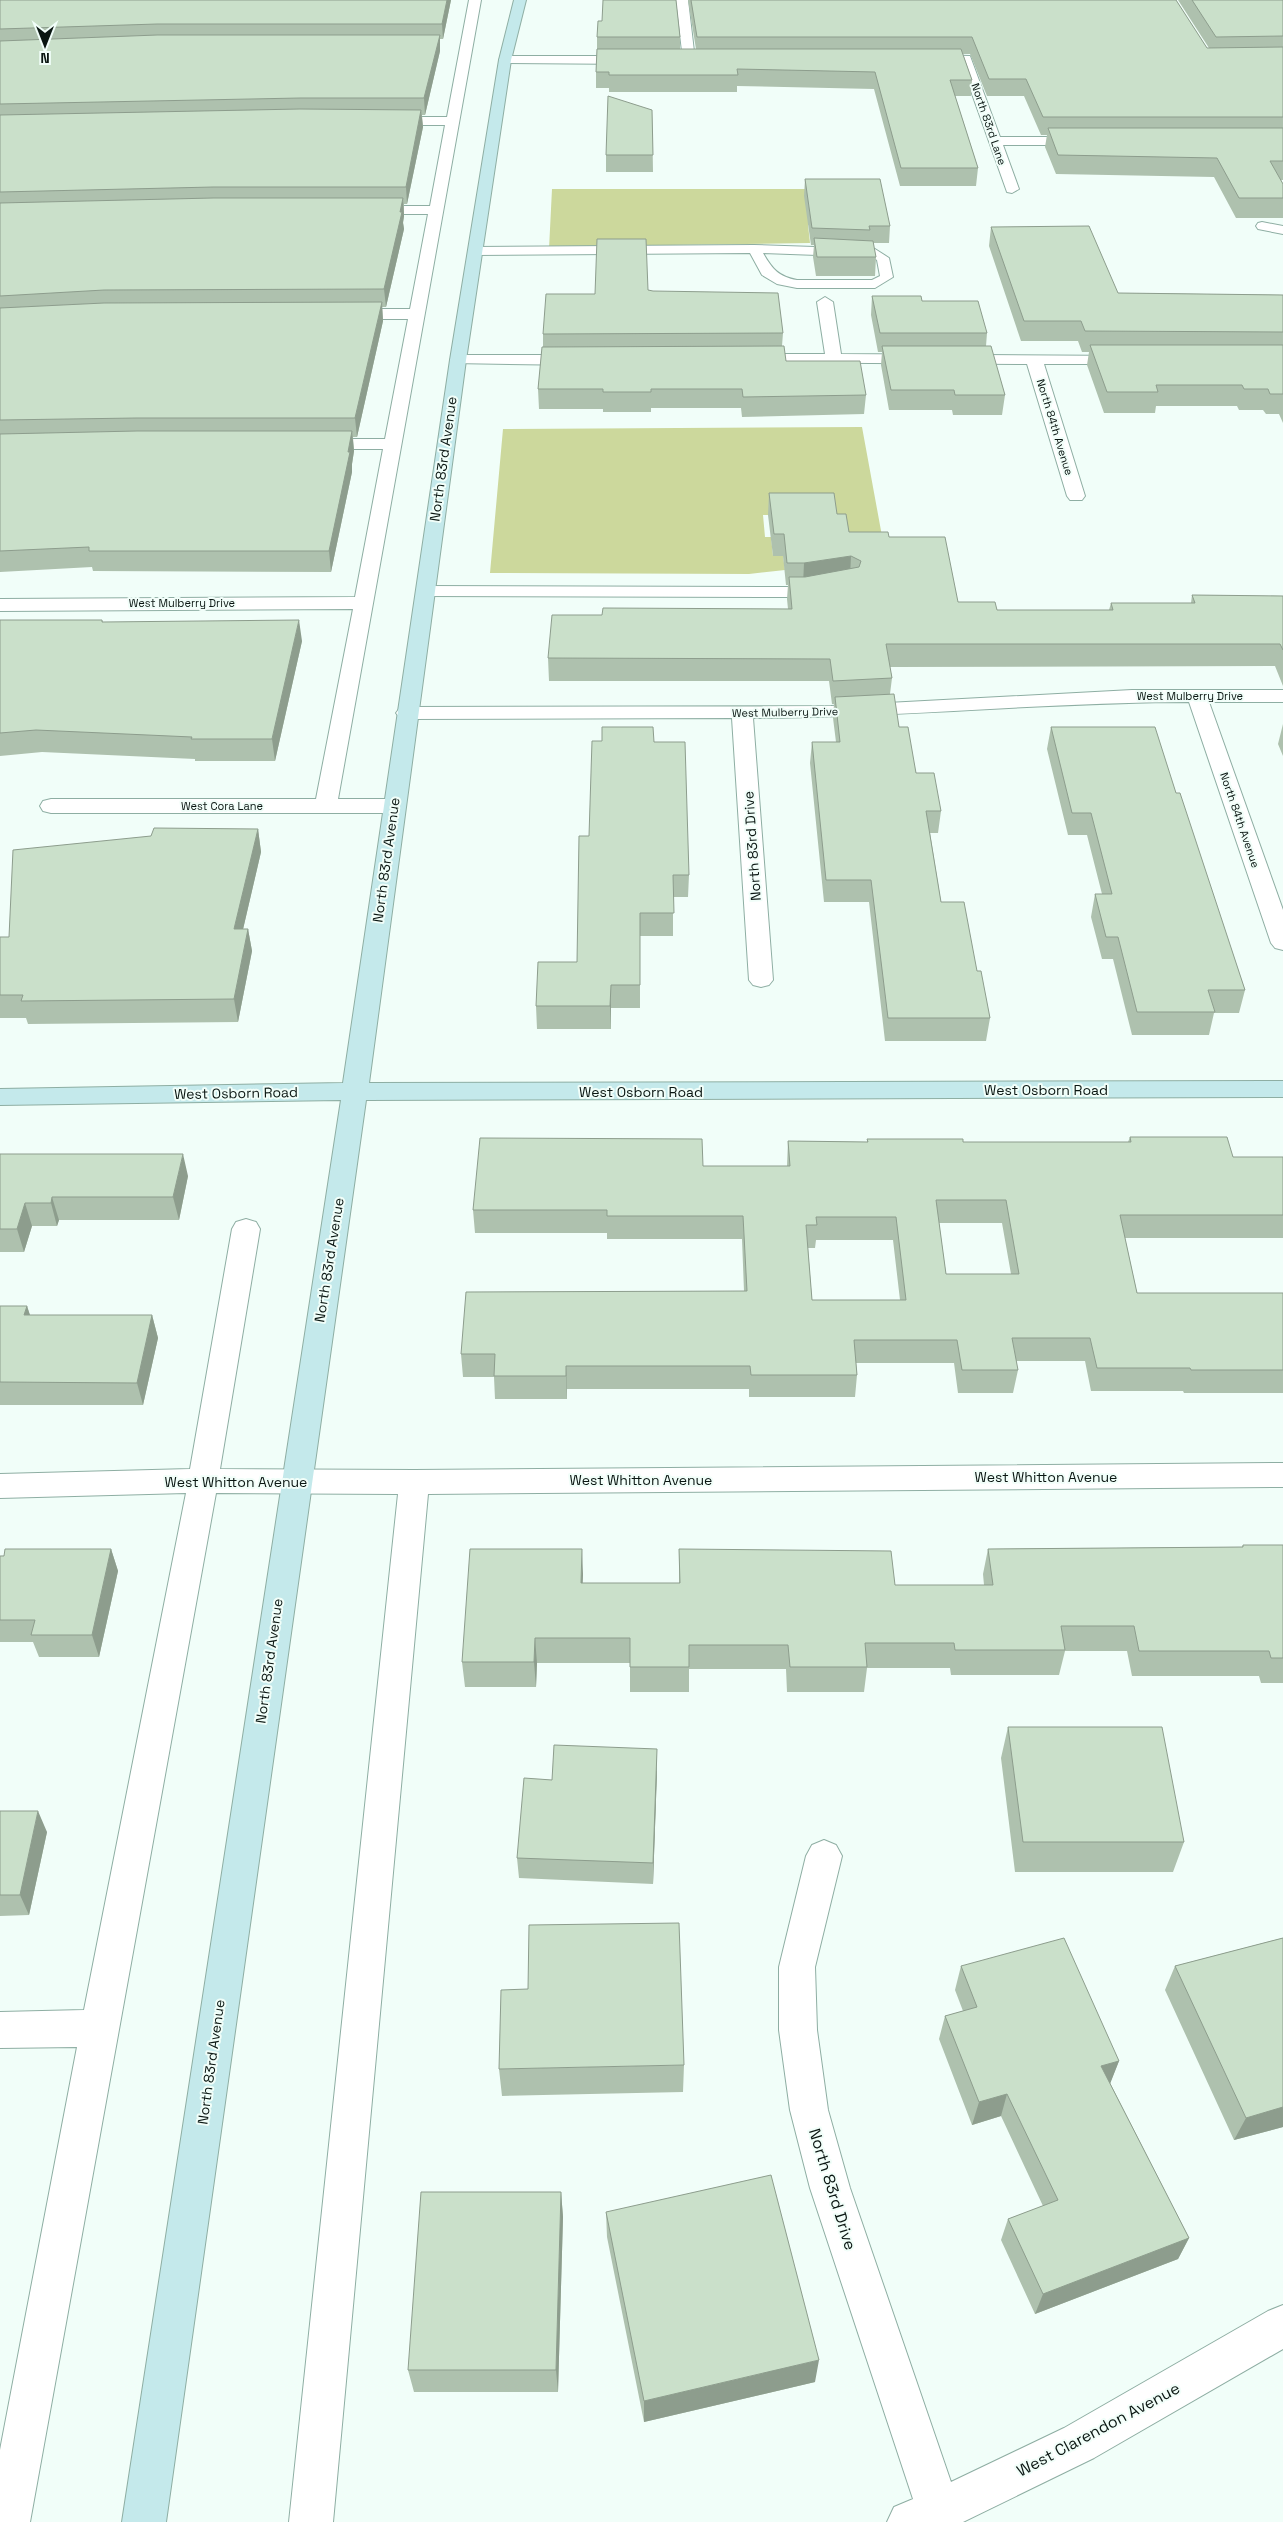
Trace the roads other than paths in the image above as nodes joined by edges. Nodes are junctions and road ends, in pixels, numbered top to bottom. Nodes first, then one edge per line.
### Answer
1 (475, 0) edge
2 (520, 0) edge
3 (682, 0) edge
4 (505, 60) junction
5 (650, 60) edge
6 (689, 60) edge
7 (917, 60) edge
8 (371, 121) edge
9 (453, 122) junction
10 (995, 141) junction
11 (1094, 141) edge
12 (1012, 189) dead end
13 (350, 210) edge
14 (436, 210) junction
15 (1262, 226) dead end
16 (1283, 230) edge
17 (754, 249) junction
18 (475, 251) junction
19 (824, 302) dead end
20 (328, 314) edge
21 (417, 314) junction
22 (736, 359) edge
23 (834, 359) junction
24 (1034, 359) junction
25 (1143, 359) edge
26 (458, 360) junction
27 (600, 360) edge
28 (295, 444) edge
29 (393, 444) junction
30 (1076, 496) dead end
31 (832, 588) edge
32 (424, 592) junction
33 (363, 602) junction
34 (0, 605) edge
35 (1197, 696) junction
36 (1283, 696) edge
37 (406, 713) junction
38 (742, 713) junction
39 (51, 806) dead end
40 (326, 806) junction
41 (394, 806) junction
42 (1283, 943) edge
43 (761, 980) dead end
44 (1283, 1089) edge
45 (354, 1093) junction
46 (0, 1097) edge
47 (246, 1230) dead end
48 (1283, 1475) edge
49 (203, 1480) junction
50 (296, 1481) junction
51 (414, 1482) junction
52 (0, 1486) edge
53 (824, 1856) dead end
54 (99, 2028) junction
55 (0, 2030) edge
56 (1283, 2326) edge
57 (924, 2517) edge
58 (8, 2522) edge
59 (144, 2522) edge
60 (311, 2522) edge

1 - 9 street
2 - 4 main road, North 83rd Avenue
3 - 6 street
4 - 5 street
4 - 18 main road, North 83rd Avenue
7 - 10 street, North 83rd Lane
8 - 9 street
9 - 14 street
10 - 11 street
10 - 12 street, North 83rd Lane
13 - 14 street
14 - 21 street
15 - 16 lane
17 - 17 lane
17 - 18 lane
18 - 26 main road, North 83rd Avenue
19 - 23 street
20 - 21 street
21 - 29 street
22 - 23 street
23 - 24 street
24 - 25 street
24 - 30 street, North 84th Avenue
26 - 27 street
26 - 32 main road, North 83rd Avenue
28 - 29 street
29 - 33 street
31 - 32 lane
32 - 37 main road, North 83rd Avenue
33 - 34 street, West Mulberry Drive
33 - 40 street
35 - 36 street, West Mulberry Drive
35 - 38 street, West Mulberry Drive
35 - 42 street, North 84th Avenue
37 - 38 street, West Mulberry Drive
37 - 41 main road, North 83rd Avenue
38 - 43 street, North 83rd Drive
39 - 40 street, West Cora Lane
40 - 41 street, West Cora Lane
41 - 45 main road, North 83rd Avenue
44 - 45 main road, West Osborn Road
45 - 46 main road, West Osborn Road
45 - 50 main road, North 83rd Avenue
47 - 49 street
48 - 51 street, West Whitton Avenue
49 - 50 street, West Whitton Avenue
49 - 52 street, West Whitton Avenue
49 - 54 street
50 - 51 street, West Whitton Avenue
50 - 59 main road, North 83rd Avenue
51 - 60 street
53 - 57 street, North 83rd Drive
54 - 55 street
54 - 58 street
56 - 57 street, West Clarendon Avenue

